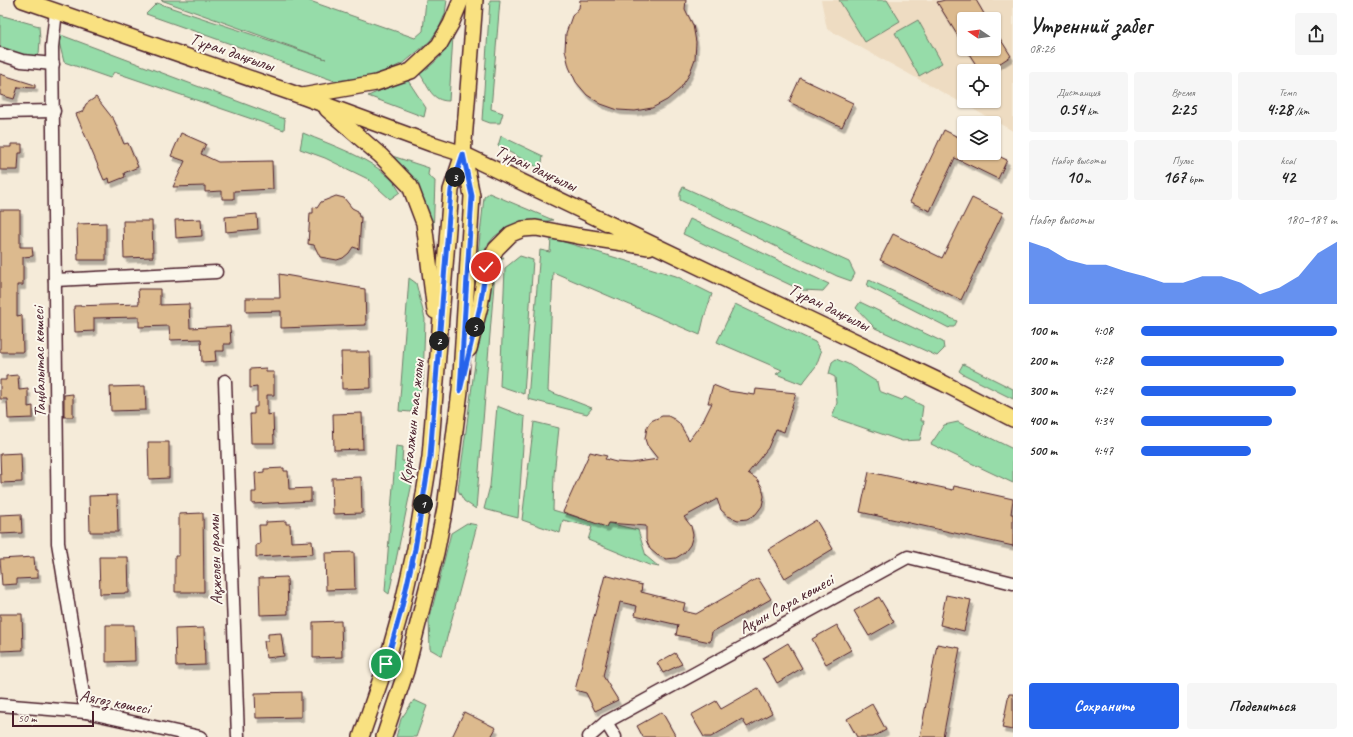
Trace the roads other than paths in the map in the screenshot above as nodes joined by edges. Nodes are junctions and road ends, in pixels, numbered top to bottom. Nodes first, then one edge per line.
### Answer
1 (23, 0) edge
2 (461, 0) edge
3 (475, 0) edge
4 (56, 11) junction
5 (0, 54) edge
6 (53, 64) junction
7 (301, 96) junction
8 (320, 103) junction
9 (54, 111) junction
10 (0, 112) edge
11 (463, 154) junction
12 (666, 249) junction
13 (216, 272) dead end
14 (55, 280) junction
15 (439, 344) junction
16 (225, 381) dead end
17 (460, 391) junction
18 (1013, 419) edge
19 (1013, 583) edge
20 (0, 705) edge
21 (86, 712) junction
22 (606, 722) junction
23 (200, 737) edge
24 (238, 737) edge
25 (361, 737) edge
26 (384, 737) edge
27 (589, 737) edge
28 (615, 737) edge

1 - 4 main road, Тұран даңғылы
2 - 7 main road
3 - 11 main road, Қорғалжын тас жолы
4 - 6 street, Таңбалытас көшесі
4 - 7 main road, Тұран даңғылы
5 - 6 street
6 - 9 street, Таңбалытас көшесі
7 - 8 main road, Тұран даңғылы
8 - 11 main road, Тұран даңғылы
8 - 15 main road
9 - 10 street
9 - 14 street, Таңбалытас көшесі
11 - 12 main road, Тұран даңғылы
11 - 15 main road, Қорғалжын тас жолы
11 - 17 main road, Қорғалжын тас жолы
12 - 17 main road
12 - 18 main road, Тұран даңғылы
13 - 14 street
14 - 21 street, Таңбалытас көшесі
15 - 25 main road, Қорғалжын тас жолы
16 - 24 street, Ақжелен орамы
17 - 26 main road, Қорғалжын тас жолы
19 - 22 street, Ақын Сара көшесі
20 - 21 street, Аягөз көшесі
21 - 23 street, Аягөз көшесі
22 - 27 street, Ақын Сара көшесі
22 - 28 street

